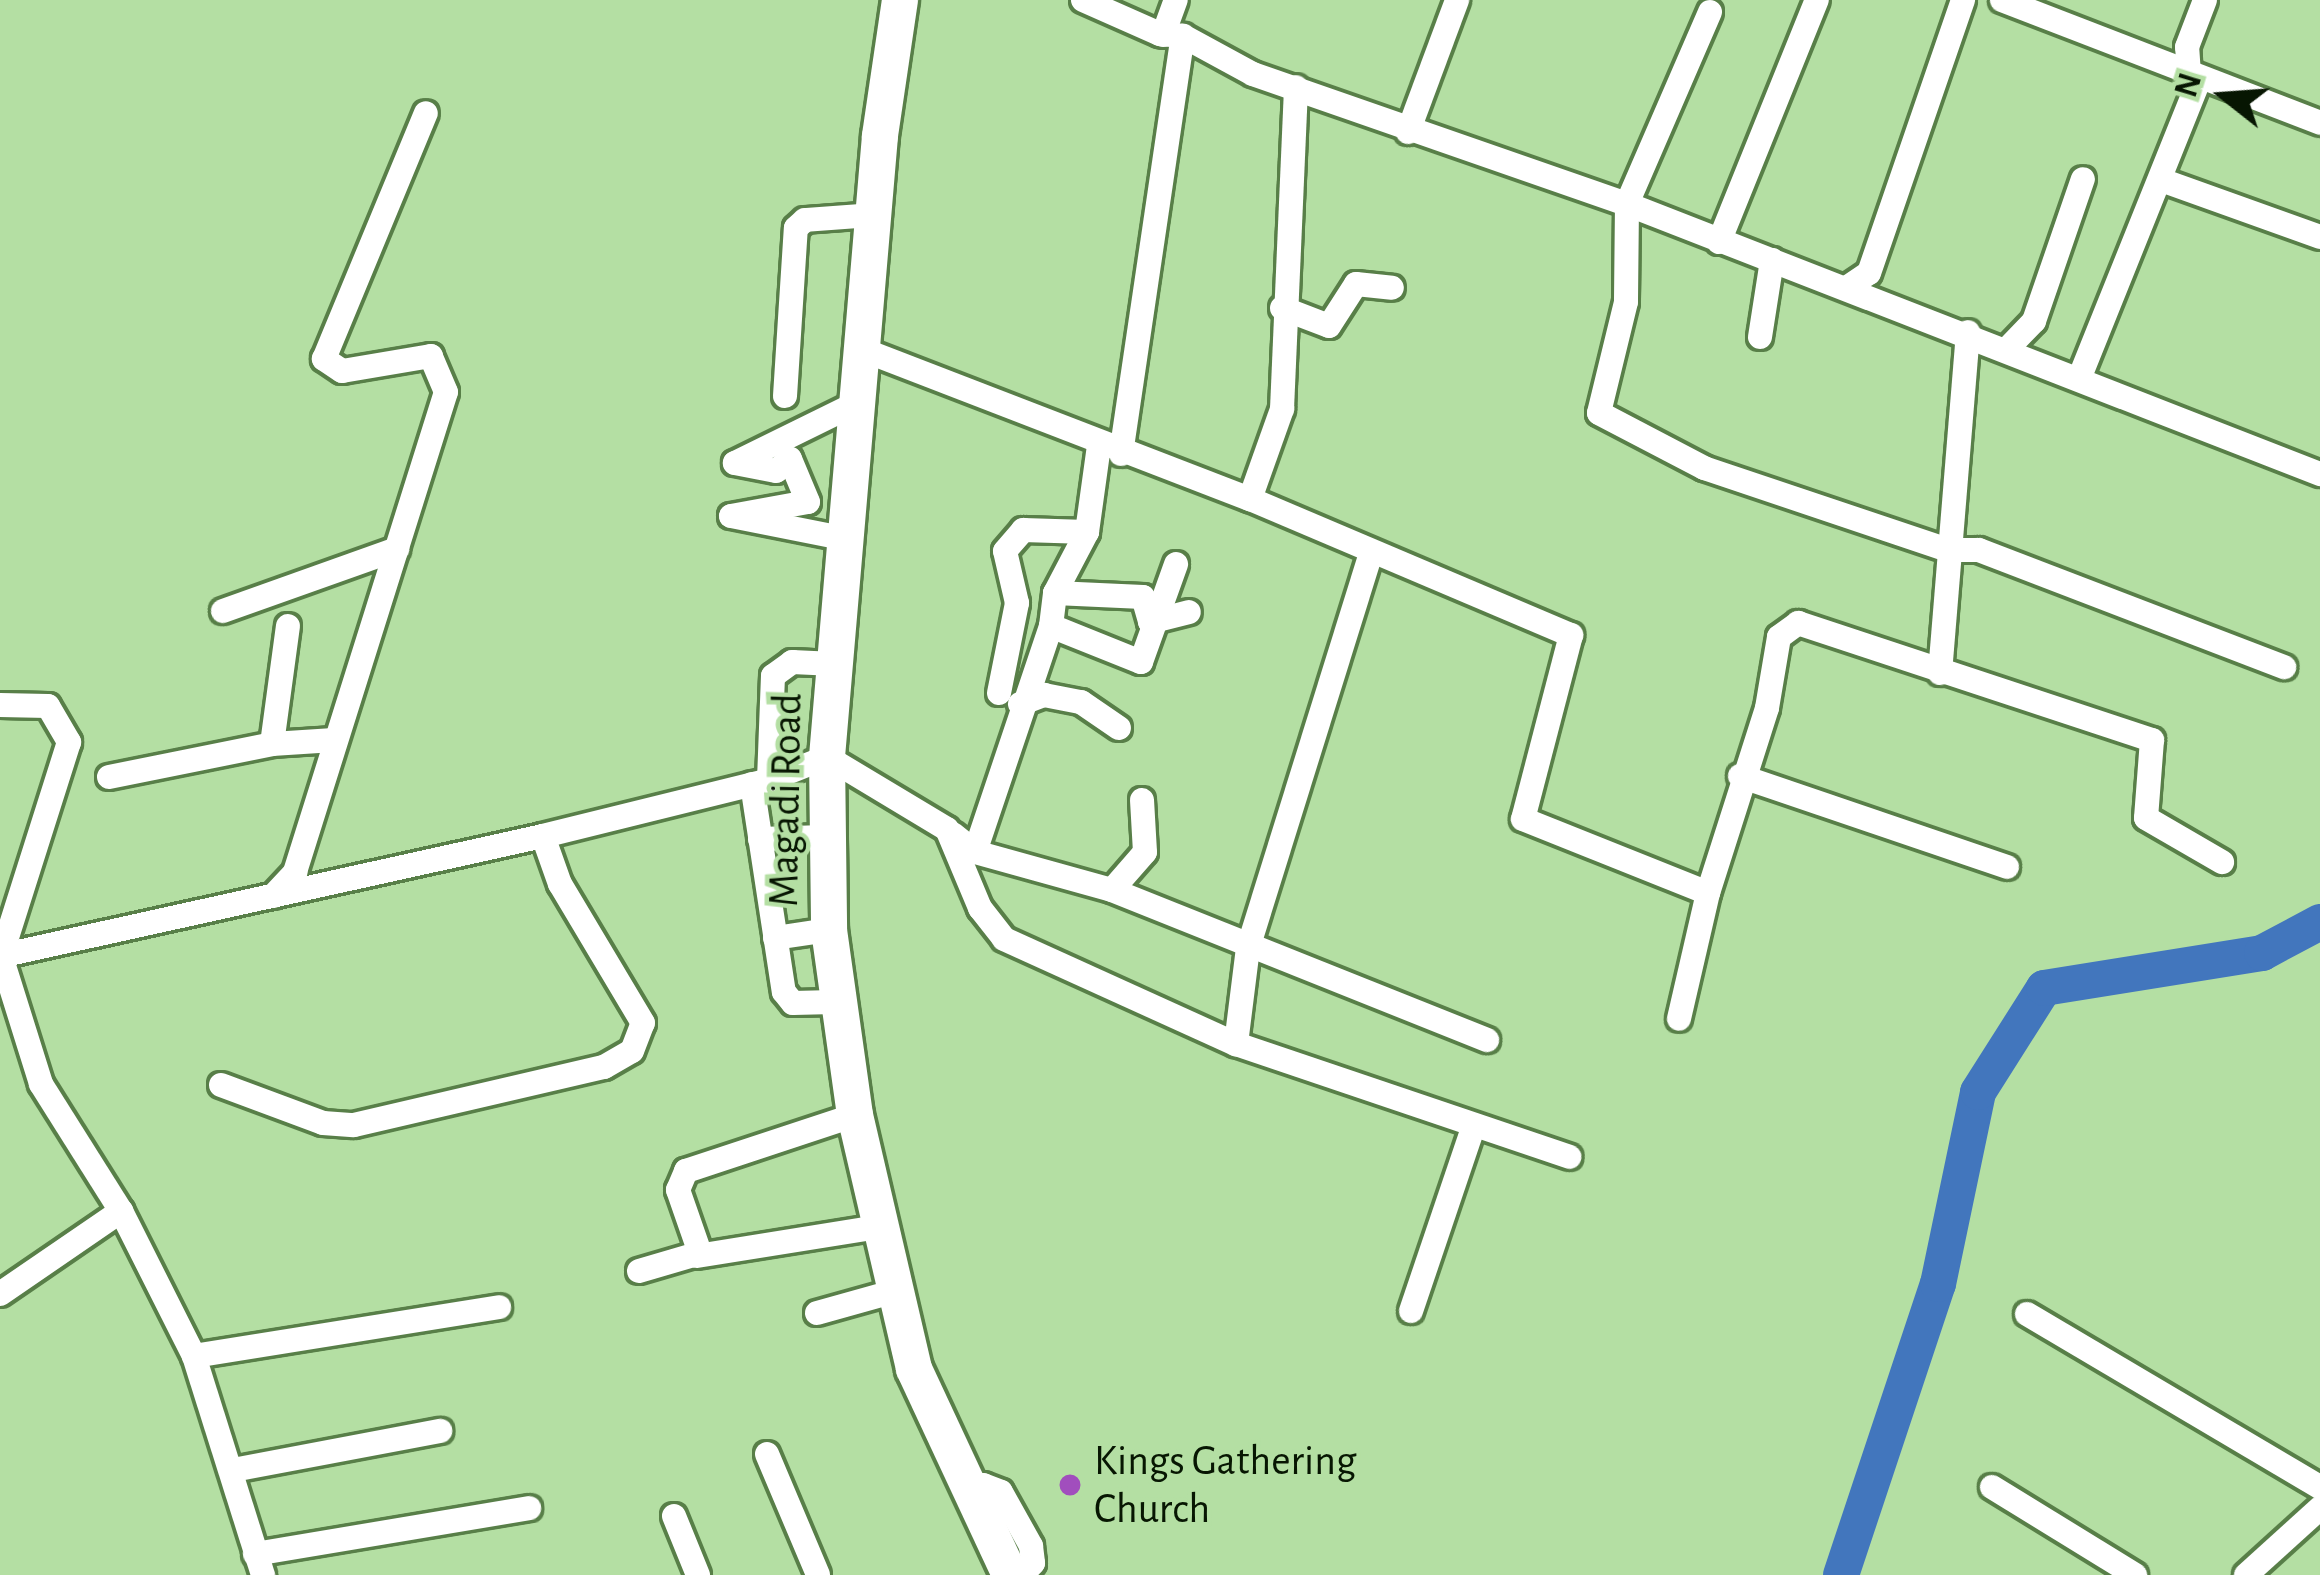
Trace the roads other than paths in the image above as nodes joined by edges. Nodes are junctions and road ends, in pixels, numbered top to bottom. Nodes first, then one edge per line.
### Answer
1 (901, 0) edge
2 (1083, 0) edge
3 (1176, 0) edge
4 (1456, 0) edge
5 (1817, 0) edge
6 (1963, 0) edge
7 (2002, 0) edge
8 (2205, 0) edge
9 (2034, 6) edge
10 (1710, 12) dead end
11 (1173, 35) junction
12 (2189, 74) junction
13 (1295, 87) junction
14 (426, 113) dead end
15 (2320, 123) edge
16 (1408, 132) junction
17 (2083, 179) dead end
18 (2164, 181) junction
19 (1627, 204) junction
20 (873, 215) junction
21 (2320, 238) edge
22 (1719, 242) junction
23 (1772, 260) junction
24 (1848, 287) junction
25 (1392, 288) dead end
26 (1282, 308) junction
27 (1968, 332) junction
28 (1760, 337) dead end
29 (2009, 347) junction
30 (861, 349) junction
31 (2081, 374) junction
32 (785, 396) dead end
33 (857, 403) junction
34 (1110, 450) junction
35 (2320, 474) edge
36 (1250, 499) junction
37 (1087, 532) junction
38 (847, 539) junction
39 (397, 549) junction
40 (1948, 550) junction
41 (1370, 556) junction
42 (1176, 564) dead end
43 (1017, 603) junction
44 (1052, 608) junction
45 (223, 611) dead end
46 (1189, 612) dead end
47 (1150, 622) junction
48 (288, 626) dead end
49 (835, 664) junction
50 (2284, 667) dead end
51 (1940, 674) junction
52 (1010, 698) junction
53 (0, 705) edge
54 (1119, 728) dead end
55 (334, 740) junction
56 (272, 744) junction
57 (826, 758) junction
58 (1740, 776) junction
59 (109, 777) dead end
60 (761, 782) junction
61 (1142, 800) dead end
62 (947, 829) junction
63 (543, 836) junction
64 (824, 837) junction
65 (760, 839) junction
66 (975, 852) junction
67 (2222, 862) dead end
68 (2007, 867) dead end
69 (1112, 890) junction
70 (1708, 893) junction
71 (273, 896) junction
72 (829, 930) junction
73 (775, 938) junction
74 (1248, 947) junction
75 (0, 956) edge
76 (834, 1002) junction
77 (1678, 1019) dead end
78 (1486, 1040) dead end
79 (1236, 1044) junction
80 (221, 1085) dead end
81 (855, 1115) junction
82 (1474, 1125) junction
83 (1569, 1157) dead end
84 (122, 1210) junction
85 (879, 1227) junction
86 (697, 1256) junction
87 (639, 1271) dead end
88 (892, 1292) junction
89 (0, 1294) edge
90 (499, 1307) dead end
91 (1411, 1310) dead end
92 (817, 1313) dead end
93 (2027, 1314) dead end
94 (194, 1356) junction
95 (440, 1431) dead end
96 (767, 1454) dead end
97 (232, 1470) junction
98 (2320, 1486) edge
99 (1992, 1487) dead end
100 (966, 1490) junction
101 (529, 1508) dead end
102 (2320, 1508) edge
103 (674, 1516) dead end
104 (259, 1564) edge
105 (698, 1575) edge
106 (818, 1575) edge
107 (1010, 1575) edge
108 (1022, 1575) edge
109 (2135, 1575) edge
110 (2246, 1575) edge

1 - 20 highway, Magadi Road
2 - 11 street
3 - 11 street
4 - 16 street
5 - 22 street
6 - 24 street
7 - 9 street
8 - 12 street
9 - 12 street
10 - 19 street
11 - 13 street
11 - 34 street
12 - 15 street
12 - 18 street
13 - 16 street
13 - 26 street
14 - 39 street
16 - 19 street
17 - 29 street
18 - 21 street
18 - 31 street
19 - 22 street
19 - 40 street
20 - 30 highway, Magadi Road
20 - 32 street
22 - 23 street
23 - 24 street
23 - 28 street
24 - 27 street
25 - 26 street
26 - 36 street
27 - 29 street
27 - 40 street
29 - 31 street
30 - 33 highway, Magadi Road
30 - 34 street
31 - 35 street
33 - 38 highway, Magadi Road
33 - 38 street
34 - 36 street
34 - 37 street
36 - 41 street
37 - 43 street
37 - 44 street
38 - 49 highway, Magadi Road
39 - 45 street
39 - 55 street
40 - 50 street
40 - 51 street
41 - 70 street
41 - 74 street
42 - 47 street
43 - 44 street
43 - 52 street
44 - 47 street
44 - 47 street
44 - 52 street
46 - 47 street
48 - 56 street
49 - 57 highway, Magadi Road
49 - 60 street
51 - 58 street
51 - 67 street
52 - 54 street
52 - 66 street
53 - 75 street
55 - 56 street
55 - 71 street
56 - 59 street
57 - 60 street
57 - 62 street
57 - 64 highway, Magadi Road
58 - 68 street
58 - 70 street
60 - 63 street
60 - 65 street
61 - 69 street
62 - 66 street
62 - 79 street
63 - 71 street
63 - 80 street
64 - 65 street
64 - 72 highway, Magadi Road
65 - 73 street
66 - 69 street
69 - 74 street
70 - 77 street
71 - 75 street
72 - 73 street
72 - 76 highway, Magadi Road
73 - 76 street
74 - 78 street
74 - 79 street
75 - 84 street
76 - 81 highway, Magadi Road
79 - 82 street
81 - 85 highway, Magadi Road
81 - 86 street
82 - 83 street
82 - 91 street
84 - 89 street
84 - 94 street
85 - 86 street
85 - 88 highway, Magadi Road
86 - 87 street
88 - 92 street
88 - 100 highway, Magadi Road
90 - 94 street
93 - 98 street
94 - 97 street
95 - 97 street
96 - 106 street
97 - 104 street
99 - 109 street
100 - 107 highway, Magadi Road
100 - 108 street
101 - 104 street
102 - 110 street
103 - 105 street

